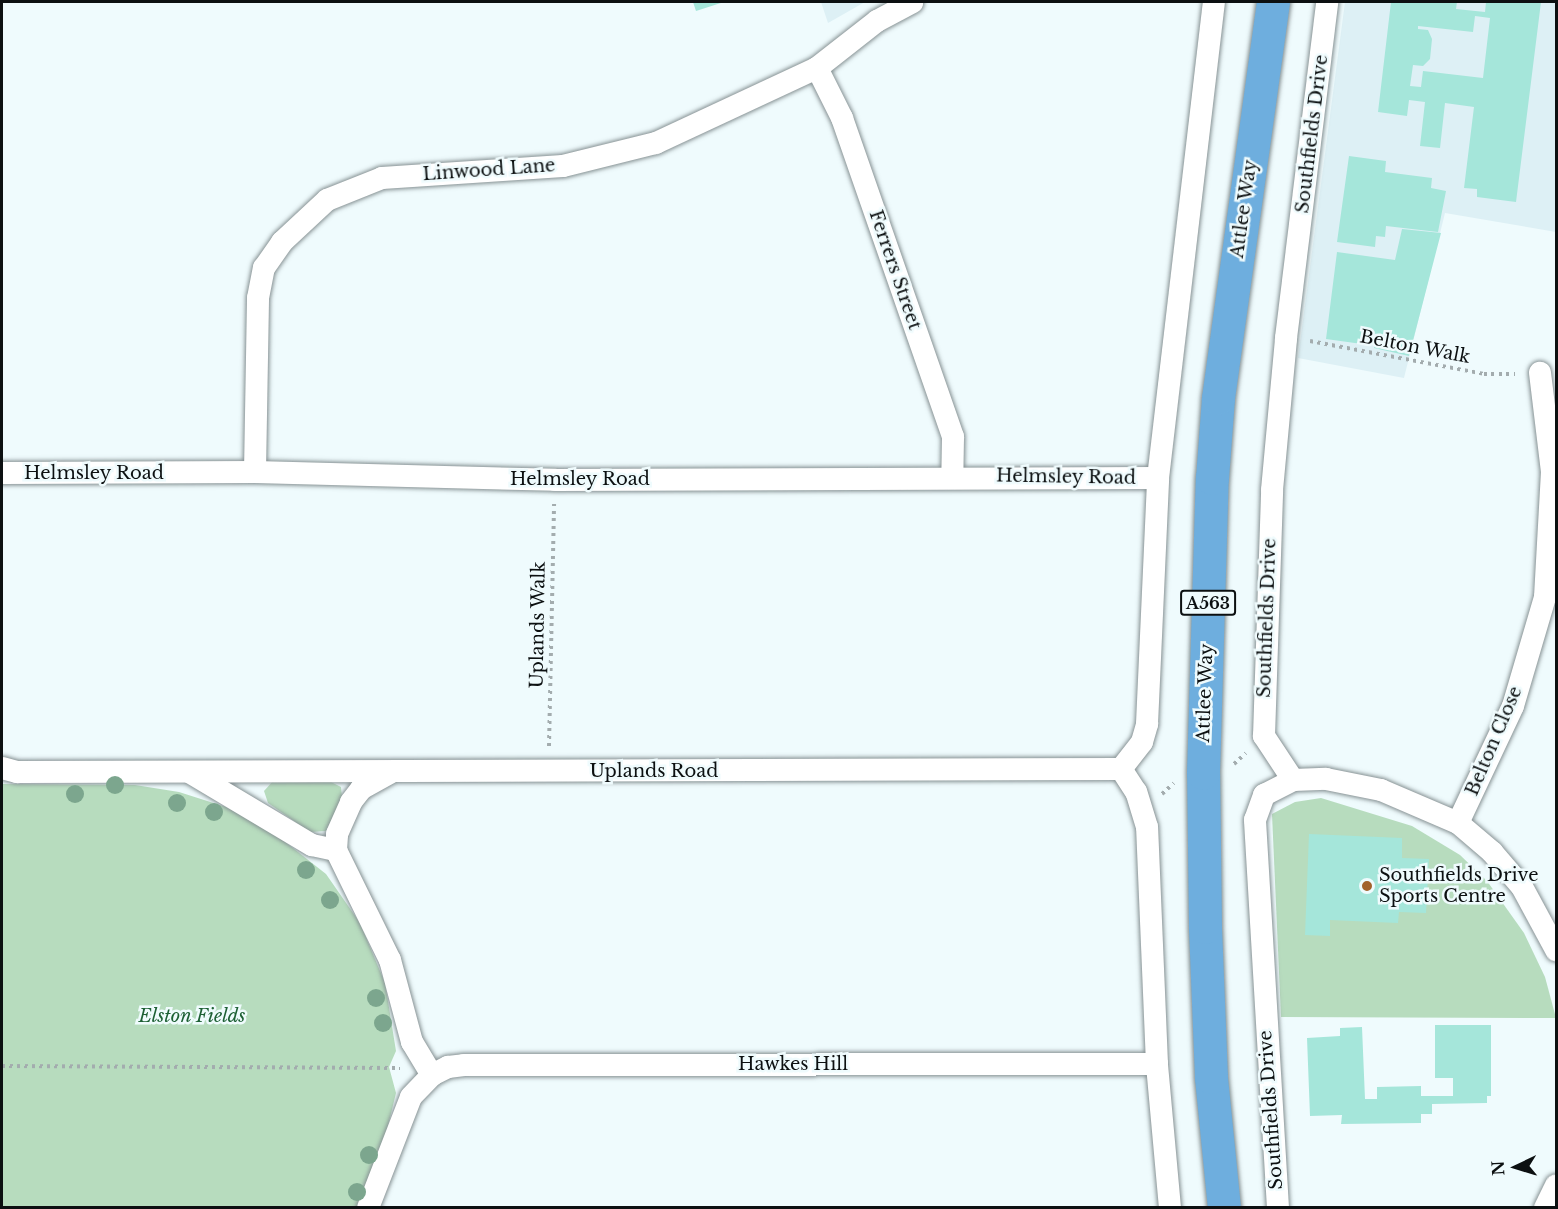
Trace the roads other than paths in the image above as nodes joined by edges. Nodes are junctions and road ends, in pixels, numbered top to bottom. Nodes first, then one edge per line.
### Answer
1 (912, 2) edge
2 (1214, 2) edge
3 (1273, 2) edge
4 (1327, 2) edge
5 (817, 68) junction
6 (1540, 373) road end
7 (255, 472) junction
8 (2, 473) edge
9 (952, 476) junction
10 (1158, 478) junction
11 (2, 768) edge
12 (1121, 769) junction
13 (188, 770) junction
14 (394, 772) junction
15 (1293, 780) junction
16 (1458, 823) junction
17 (336, 850) junction
18 (1557, 950) edge
19 (1157, 1064) junction
20 (430, 1071) junction
21 (1557, 1185) edge
22 (368, 1208) edge
23 (1170, 1208) edge
24 (1224, 1208) edge
25 (1278, 1208) edge
26 (1545, 1208) edge

1 - 5 street, Linwood Lane
2 - 10 street
3 - 24 highway, Attlee Way / A563
4 - 15 street, Southfields Drive
5 - 7 street, Linwood Lane
5 - 9 street, Ferrers Street
6 - 16 street, Belton Close
7 - 8 street, Helmsley Road
7 - 9 street, Helmsley Road
9 - 10 street, Helmsley Road
10 - 12 street
11 - 13 street
12 - 14 street, Uplands Road
12 - 19 street
13 - 14 street, Uplands Road
13 - 17 street
14 - 17 street
15 - 16 street
15 - 25 street, Southfields Drive
16 - 18 street
17 - 20 street
19 - 20 street, Hawkes Hill
19 - 23 street
20 - 22 street
21 - 26 street

